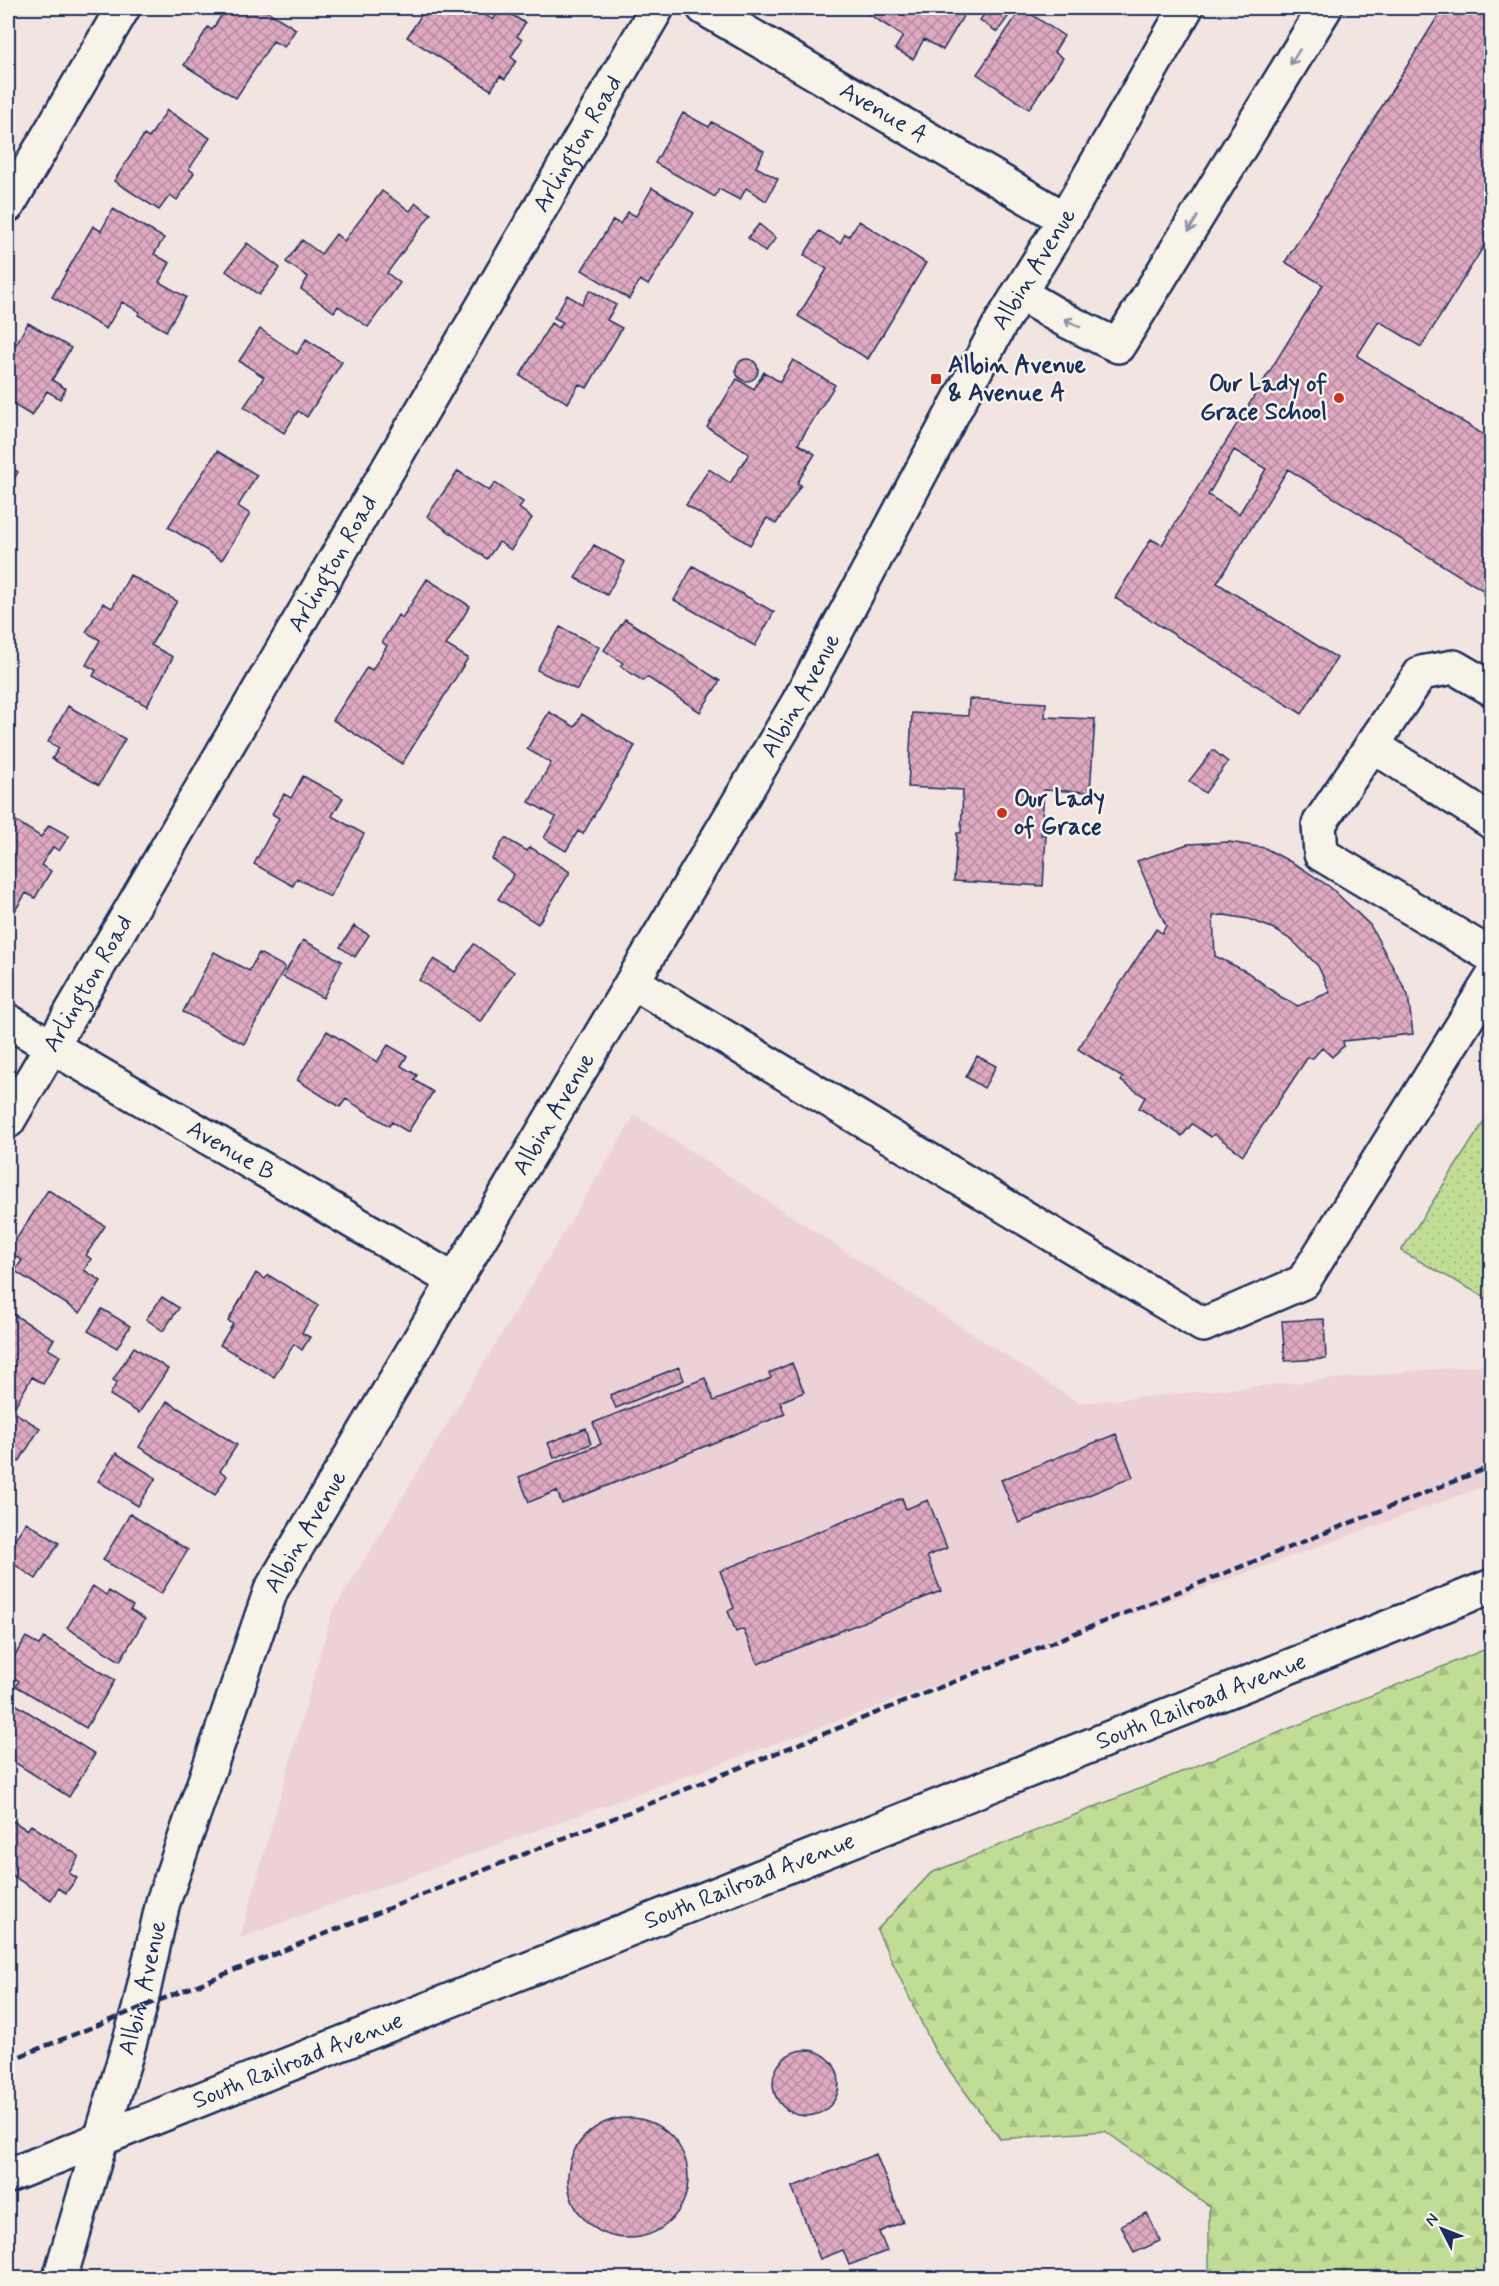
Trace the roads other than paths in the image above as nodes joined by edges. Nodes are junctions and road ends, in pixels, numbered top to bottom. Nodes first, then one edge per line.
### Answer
1 (123, 8) edge
2 (657, 8) edge
3 (704, 8) edge
4 (1186, 8) edge
5 (1325, 8) edge
6 (8, 205) edge
7 (1065, 219) junction
8 (1019, 292) junction
9 (1491, 689) edge
10 (1372, 746) junction
11 (1491, 822) edge
12 (1491, 956) edge
13 (1491, 978) edge
14 (633, 982) junction
15 (8, 1021) edge
16 (51, 1046) junction
17 (8, 1121) edge
18 (455, 1281) junction
19 (1491, 1586) edge
20 (101, 2139) junction
21 (8, 2176) edge
22 (60, 2278) edge

1 - 6 street
2 - 16 street, Arlington Road
3 - 7 street, Avenue A
4 - 7 street, Albin Avenue
5 -> 8 street
7 - 8 street, Albin Avenue
8 - 14 street, Albin Avenue
9 - 10 street
10 - 11 street
10 - 12 street
13 - 14 street
14 - 18 street, Albin Avenue
15 - 16 street, Avenue B
16 - 17 street, Arlington Road
16 - 18 street, Avenue B
18 - 20 street, Albin Avenue
19 - 20 street, South Railroad Avenue
20 - 21 street, South Railroad Avenue
20 - 22 street, Albin Avenue

